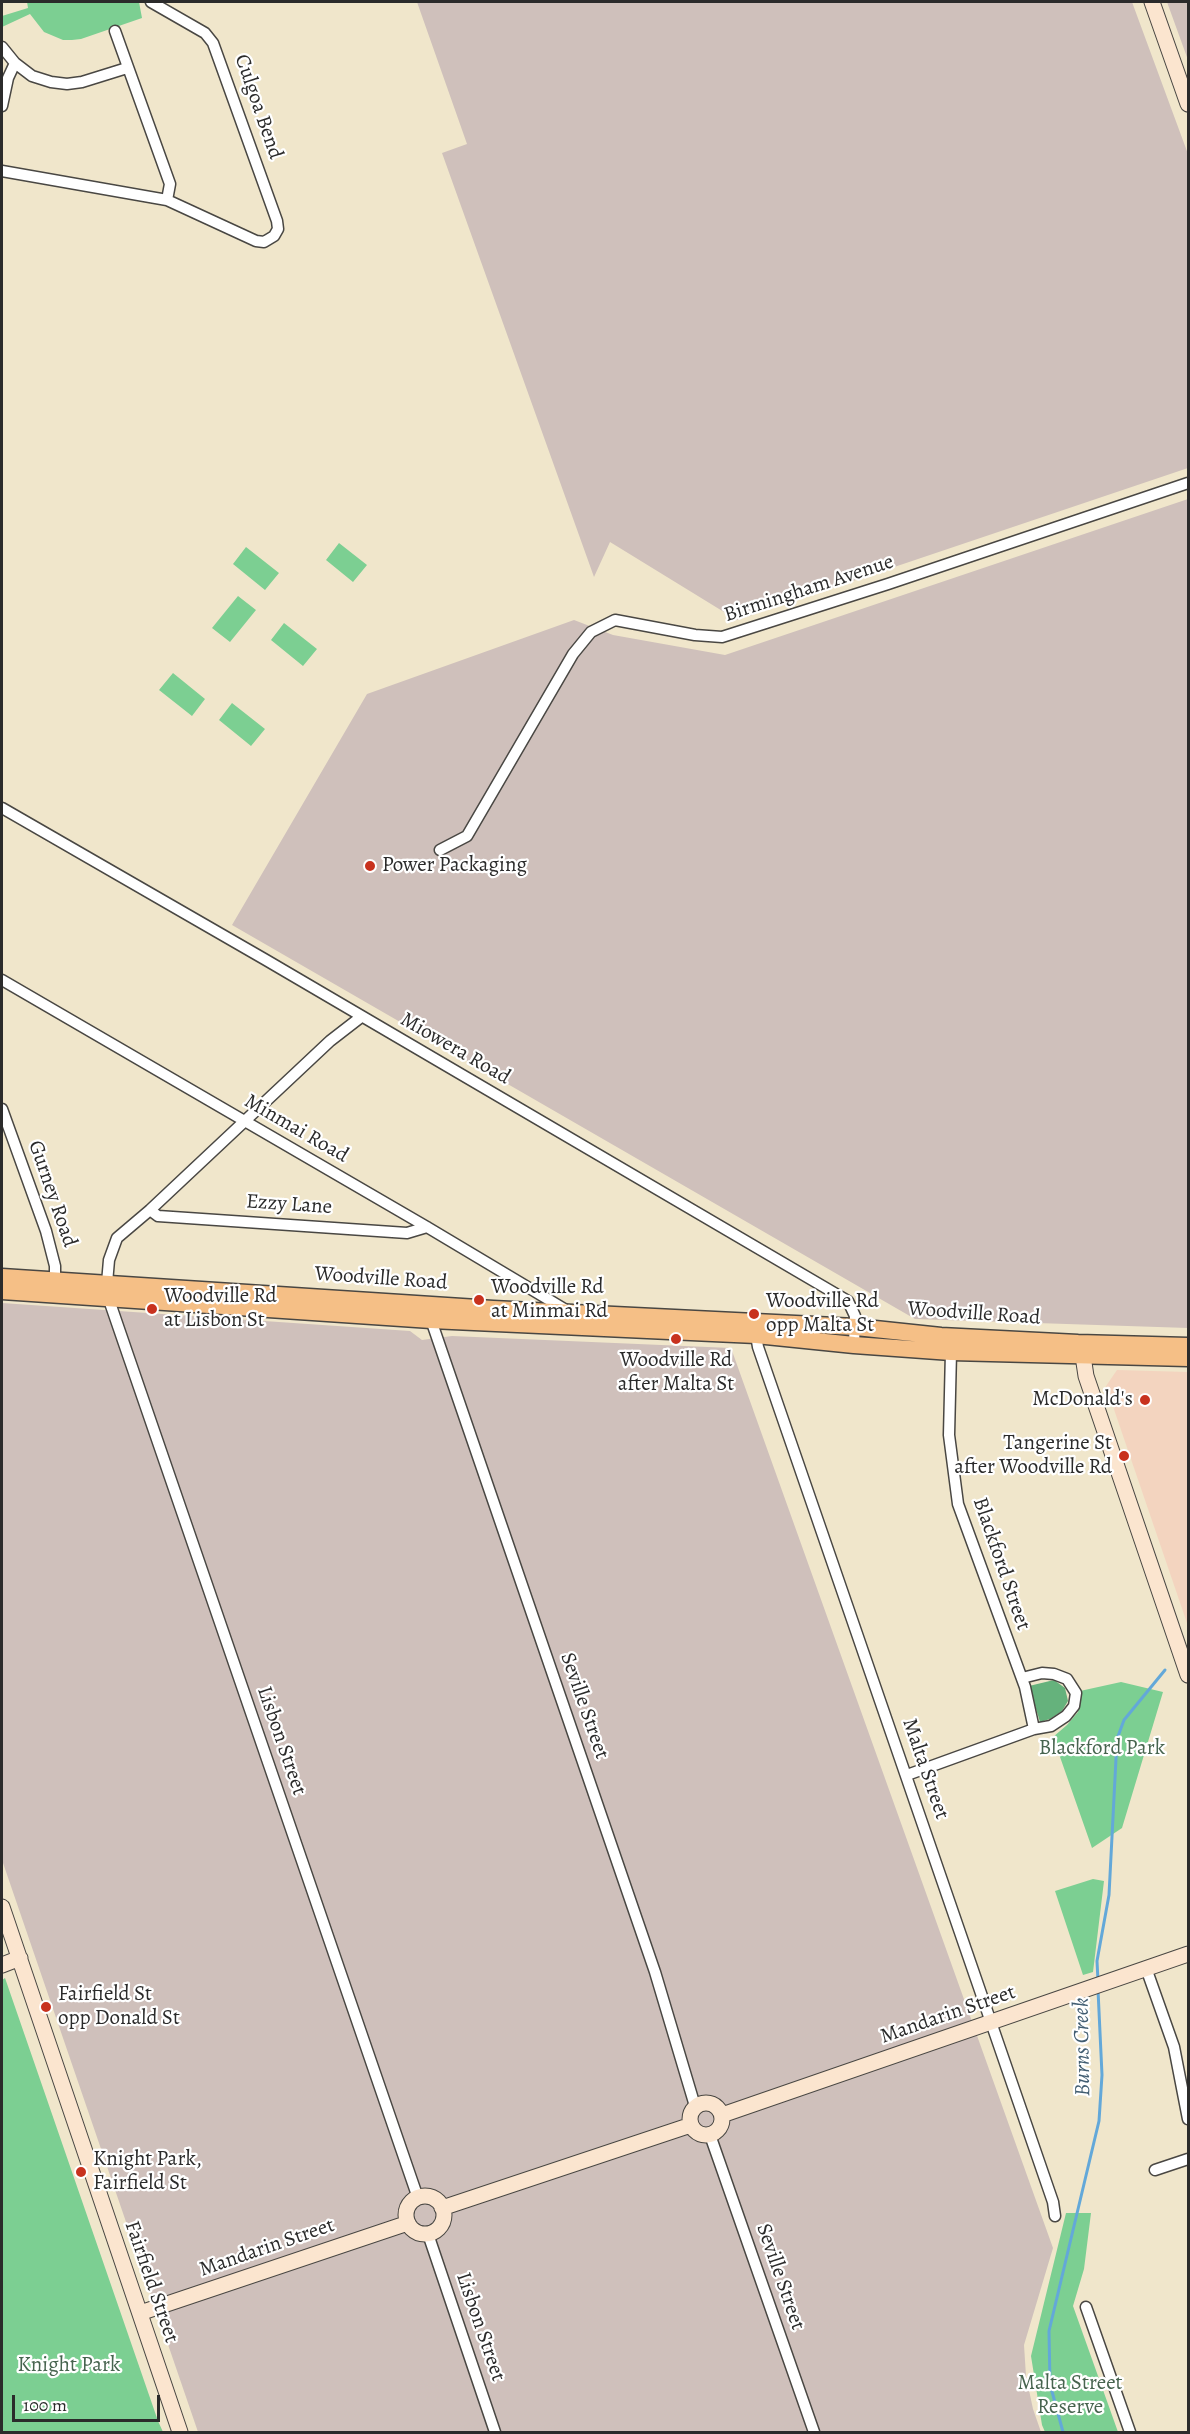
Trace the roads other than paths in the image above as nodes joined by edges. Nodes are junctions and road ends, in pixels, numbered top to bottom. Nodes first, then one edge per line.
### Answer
1 (151, 2) edge
2 (1152, 2) edge
3 (115, 31) dead end
4 (2, 47) edge
5 (15, 63) junction
6 (127, 68) junction
7 (1188, 104) edge
8 (2, 106) edge
9 (2, 171) edge
10 (167, 200) junction
11 (1188, 483) edge
12 (2, 808) edge
13 (440, 850) dead end
14 (2, 980) edge
15 (361, 1017) junction
16 (2, 1108) edge
17 (244, 1122) junction
18 (150, 1210) junction
19 (427, 1227) junction
20 (2, 1276) edge
21 (55, 1287) junction
22 (107, 1290) junction
23 (2, 1291) edge
24 (570, 1313) junction
25 (430, 1320) junction
26 (856, 1327) junction
27 (756, 1335) junction
28 (854, 1345) junction
29 (1188, 1346) edge
30 (1084, 1350) junction
31 (951, 1352) junction
32 (1188, 1358) edge
33 (1188, 1675) edge
34 (1022, 1678) junction
35 (1034, 1729) junction
36 (907, 1775) junction
37 (2, 1907) edge
38 (1188, 1954) edge
39 (20, 1958) junction
40 (2, 1965) edge
41 (1146, 1968) junction
42 (991, 2022) junction
43 (695, 2106) junction
44 (722, 2115) junction
45 (1188, 2119) edge
46 (691, 2125) junction
47 (710, 2134) junction
48 (1188, 2159) edge
49 (1155, 2170) dead end
50 (418, 2198) junction
51 (442, 2208) junction
52 (1055, 2216) dead end
53 (408, 2223) junction
54 (428, 2234) junction
55 (1086, 2307) dead end
56 (140, 2313) junction
57 (180, 2433) edge
58 (495, 2433) edge
59 (814, 2433) edge
60 (1130, 2433) edge

1 - 10 street, Culgoa Bend
2 - 7 street
3 - 6 street
4 - 5 street
5 - 6 street
5 - 8 street
6 - 10 street
9 - 10 street
11 - 13 street, Birmingham Avenue
12 - 15 street, Miowera Road
14 - 17 street, Minmai Road
15 - 17 street
15 - 26 street, Miowera Road
16 - 21 street, Gurney Road
17 - 18 street
17 - 19 street, Minmai Road
18 - 19 street, Ezzy Lane
18 - 22 street
19 - 24 street, Minmai Road
20 - 21 main road, Woodville Road
21 - 22 main road, Woodville Road
21 - 23 main road, Woodville Road
22 - 24 main road, Woodville Road
22 - 25 main road, Woodville Road
22 - 50 street, Lisbon Street
24 - 26 main road, Woodville Road
25 - 27 main road, Woodville Road
25 - 43 street, Seville Street
26 - 28 street, Miowera Road
26 - 30 main road, Woodville Road
27 - 28 main road, Woodville Road
27 - 36 street, Malta Street
28 - 31 main road, Woodville Road
29 - 30 main road, Woodville Road
30 - 31 main road, Woodville Road
30 - 32 main road, Woodville Road
30 - 33 street
31 - 34 street, Blackford Street
34 - 35 street, Blackford Street
34 - 35 street
35 - 36 street
36 - 42 street, Malta Street
37 - 39 street, Fairfield Street
38 - 41 street, Mandarin Street
39 - 40 street
39 - 56 street, Fairfield Street
41 - 42 street, Mandarin Street
41 - 45 street
42 - 44 street, Mandarin Street
42 - 52 street, Malta Street
43 - 44 street
43 - 46 street
44 - 47 street
46 - 47 street
46 - 51 street
47 - 59 street, Seville Street
48 - 49 street
50 - 51 street
50 - 53 street
51 - 54 street
53 - 54 street
53 - 56 street, Mandarin Street
54 - 58 street, Lisbon Street
55 - 60 street
56 - 57 street, Fairfield Street

